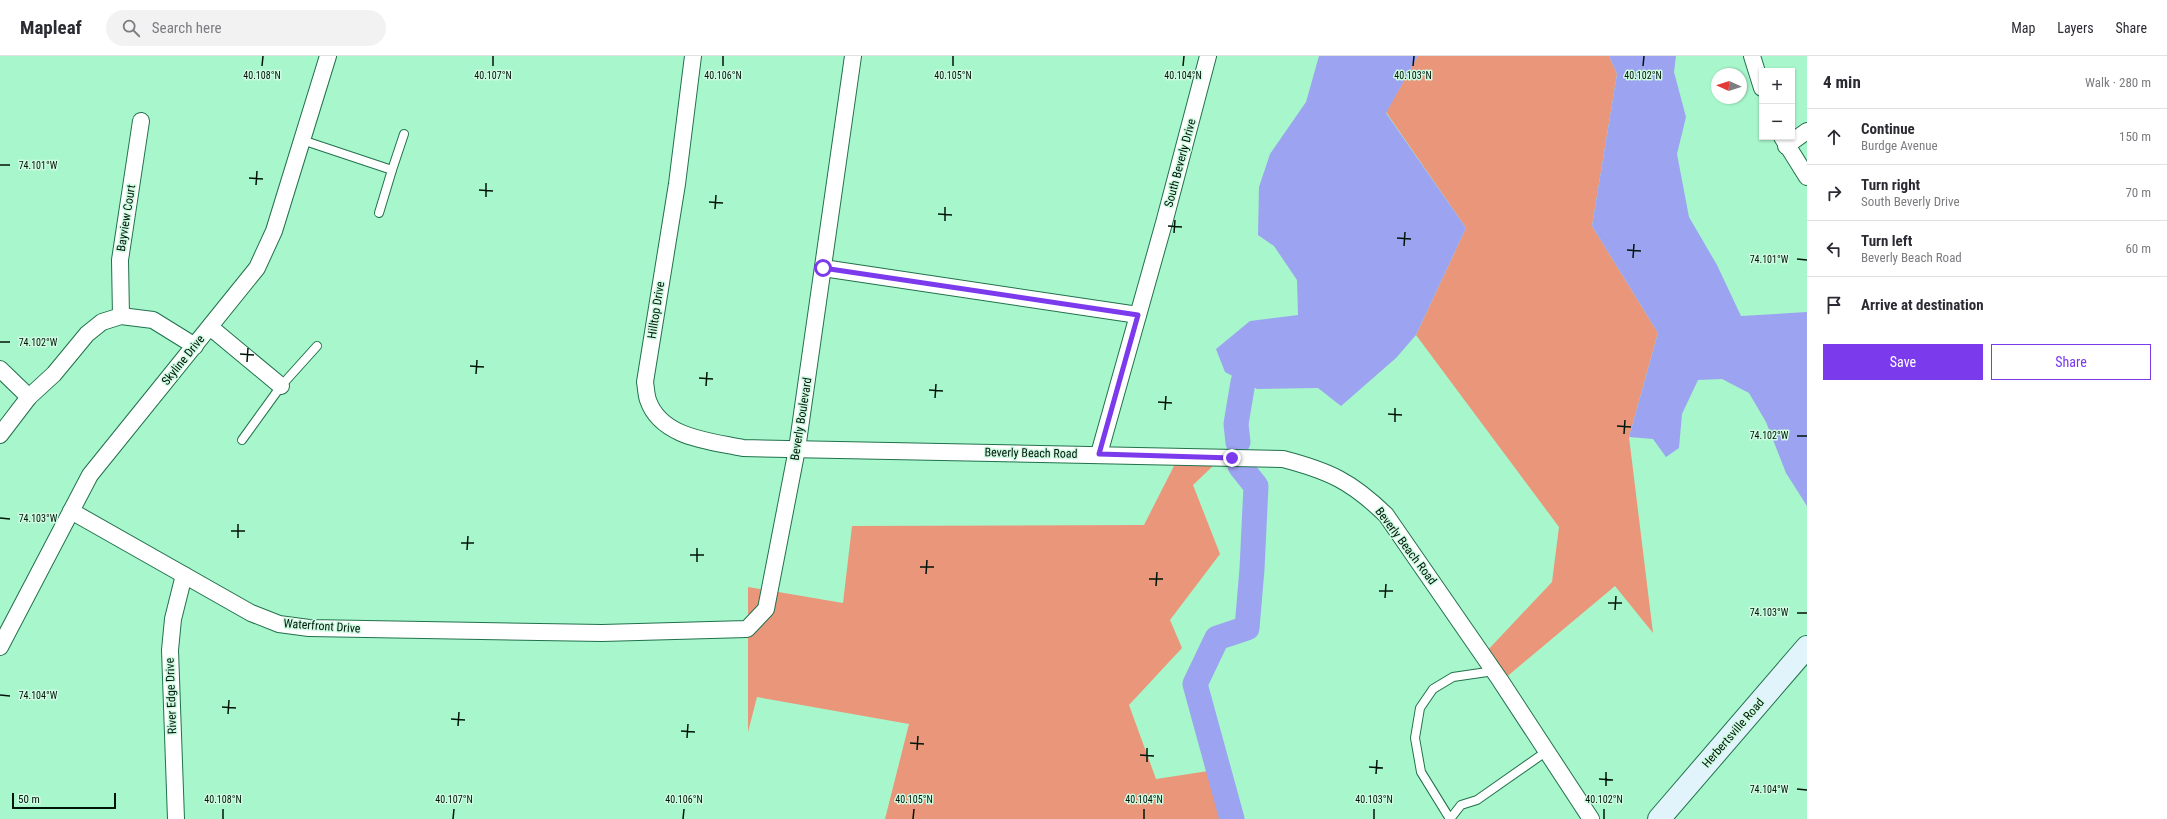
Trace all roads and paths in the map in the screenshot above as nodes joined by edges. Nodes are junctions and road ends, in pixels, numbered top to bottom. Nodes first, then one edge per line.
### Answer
1 (328, 56) edge
2 (693, 56) edge
3 (853, 56) edge
4 (1207, 56) edge
5 (1752, 56) edge
6 (1759, 78) edge
7 (141, 121) dead end
8 (1807, 131) edge
9 (404, 134) dead end
10 (302, 140) junction
11 (1784, 141) edge
12 (392, 170) junction
13 (1807, 177) edge
14 (379, 213) dead end
15 (823, 268) junction
16 (1138, 315) junction
17 (121, 316) junction
18 (210, 327) junction
19 (195, 346) junction
20 (317, 346) dead end
21 (0, 369) edge
22 (281, 386) junction
23 (29, 397) junction
24 (0, 435) edge
25 (242, 440) dead end
26 (797, 449) junction
27 (1099, 454) junction
28 (71, 511) junction
29 (184, 575) junction
30 (602, 633) joint
31 (1807, 647) edge
32 (0, 648) edge
33 (1494, 671) junction
34 (1547, 751) junction
35 (176, 819) edge
36 (1450, 819) edge
37 (1591, 819) edge
38 (1659, 819) edge

1 - 10 street, Skyline Drive
2 - 26 street, Hilltop Drive
3 - 15 street, Beverly Boulevard
4 - 16 street, South Beverly Drive
5 - 6 street
7 - 17 street, Bayview Court
8 - 11 street
9 - 12 lane
10 - 12 lane
10 - 18 street, Skyline Drive
11 - 13 street
12 - 14 lane
15 - 16 street
15 - 26 street, Beverly Boulevard
16 - 27 street, South Beverly Drive
17 - 19 street
17 - 23 street
18 - 19 street, Skyline Drive
18 - 22 street
19 - 28 street, Skyline Drive
20 - 22 lane
21 - 23 street
22 - 25 lane
23 - 24 street
26 - 27 street, Beverly Beach Road
26 - 30 street, Beverly Boulevard
27 - 33 street, Beverly Beach Road
28 - 29 street, Waterfront Drive
28 - 32 street, Skyline Drive
29 - 30 street, Waterfront Drive
29 - 35 street, River Edge Drive
31 - 38 main road, Herbertsville Road
33 - 34 street, Beverly Beach Road
33 - 36 lane
34 - 36 lane
34 - 37 street, Beverly Beach Road

